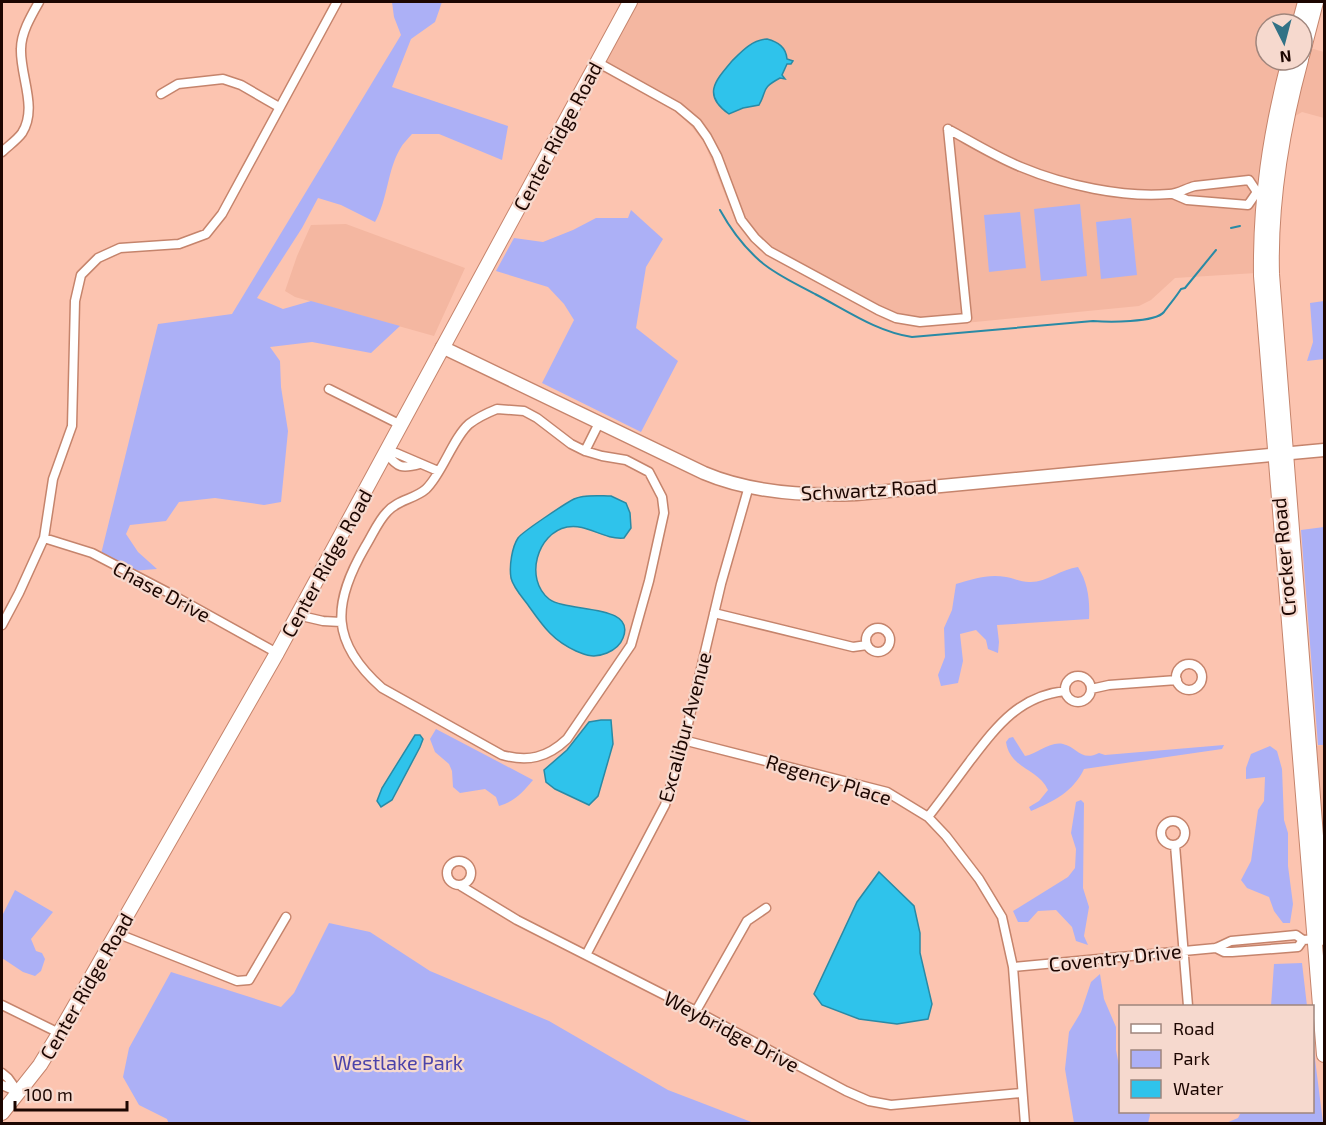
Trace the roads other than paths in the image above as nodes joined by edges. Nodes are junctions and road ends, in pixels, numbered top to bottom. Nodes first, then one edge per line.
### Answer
1 (39, 2) edge
2 (337, 2) edge
3 (630, 2) edge
4 (597, 62) junction
5 (1286, 72) edge
6 (1298, 72) edge
7 (161, 94) dead end
8 (279, 107) junction
9 (2, 152) edge
10 (1265, 193) junction
11 (1173, 194) junction
12 (442, 348) junction
13 (329, 389) dead end
14 (599, 423) junction
15 (401, 425) junction
16 (1324, 450) edge
17 (585, 451) junction
18 (386, 453) junction
19 (1280, 455) junction
20 (438, 471) junction
21 (749, 486) junction
22 (44, 538) junction
23 (714, 613) junction
24 (297, 615) junction
25 (341, 622) junction
26 (2, 625) edge
27 (867, 645) dead end
28 (277, 653) junction
29 (1177, 680) dead end
30 (1091, 689) junction
31 (1065, 692) junction
32 (683, 740) junction
33 (928, 817) junction
34 (1175, 845) dead end
35 (461, 886) dead end
36 (766, 908) dead end
37 (286, 917) dead end
38 (116, 933) junction
39 (1316, 939) edge
40 (1184, 951) junction
41 (586, 955) junction
42 (1013, 967) junction
43 (2, 1005) edge
44 (1188, 1005) edge
45 (696, 1011) junction
46 (59, 1033) junction
47 (1324, 1055) edge
48 (2, 1073) edge
49 (2, 1085) edge
50 (18, 1092) junction
51 (1021, 1093) junction
52 (2, 1113) edge
53 (1025, 1124) edge

1 - 9 street
2 - 8 street
3 - 4 main road, Center Ridge Road
4 - 11 street
4 - 12 main road, Center Ridge Road
5 - 10 main road, Crocker Road
6 - 10 main road, Crocker Road
7 - 8 street
8 - 22 street
10 - 11 street
10 - 11 street
10 - 19 main road, Crocker Road
10 - 19 main road, Crocker Road
12 - 14 street, Schwartz Road
12 - 15 main road, Center Ridge Road
13 - 15 street
14 - 17 street
14 - 21 street, Schwartz Road
15 - 18 main road, Center Ridge Road
16 - 19 street, Schwartz Road
17 - 20 street
17 - 25 street
18 - 20 street
18 - 24 main road, Center Ridge Road
19 - 21 street, Schwartz Road
19 - 39 main road, Crocker Road
20 - 25 street
21 - 23 street, Excalibur Avenue
22 - 26 street
22 - 28 street, Chase Drive
23 - 27 street
23 - 32 street, Excalibur Avenue
24 - 25 street
24 - 28 main road, Center Ridge Road
28 - 38 main road, Center Ridge Road
29 - 30 street
30 - 31 street
30 - 31 street
31 - 33 street
32 - 33 street, Regency Place
32 - 41 street, Excalibur Avenue
33 - 42 street, Regency Place
34 - 40 street
35 - 41 street, Weybridge Drive
36 - 45 street
37 - 38 street
38 - 46 main road, Center Ridge Road
39 - 40 street, Coventry Drive
39 - 47 main road, Crocker Road
40 - 42 street, Coventry Drive
40 - 44 street
41 - 45 street, Weybridge Drive
42 - 51 street, Regency Place
43 - 46 street
45 - 51 street, Weybridge Drive
46 - 50 main road, Center Ridge Road
48 - 50 street
49 - 50 street
50 - 52 main road, Center Ridge Road
51 - 53 street, Regency Place

